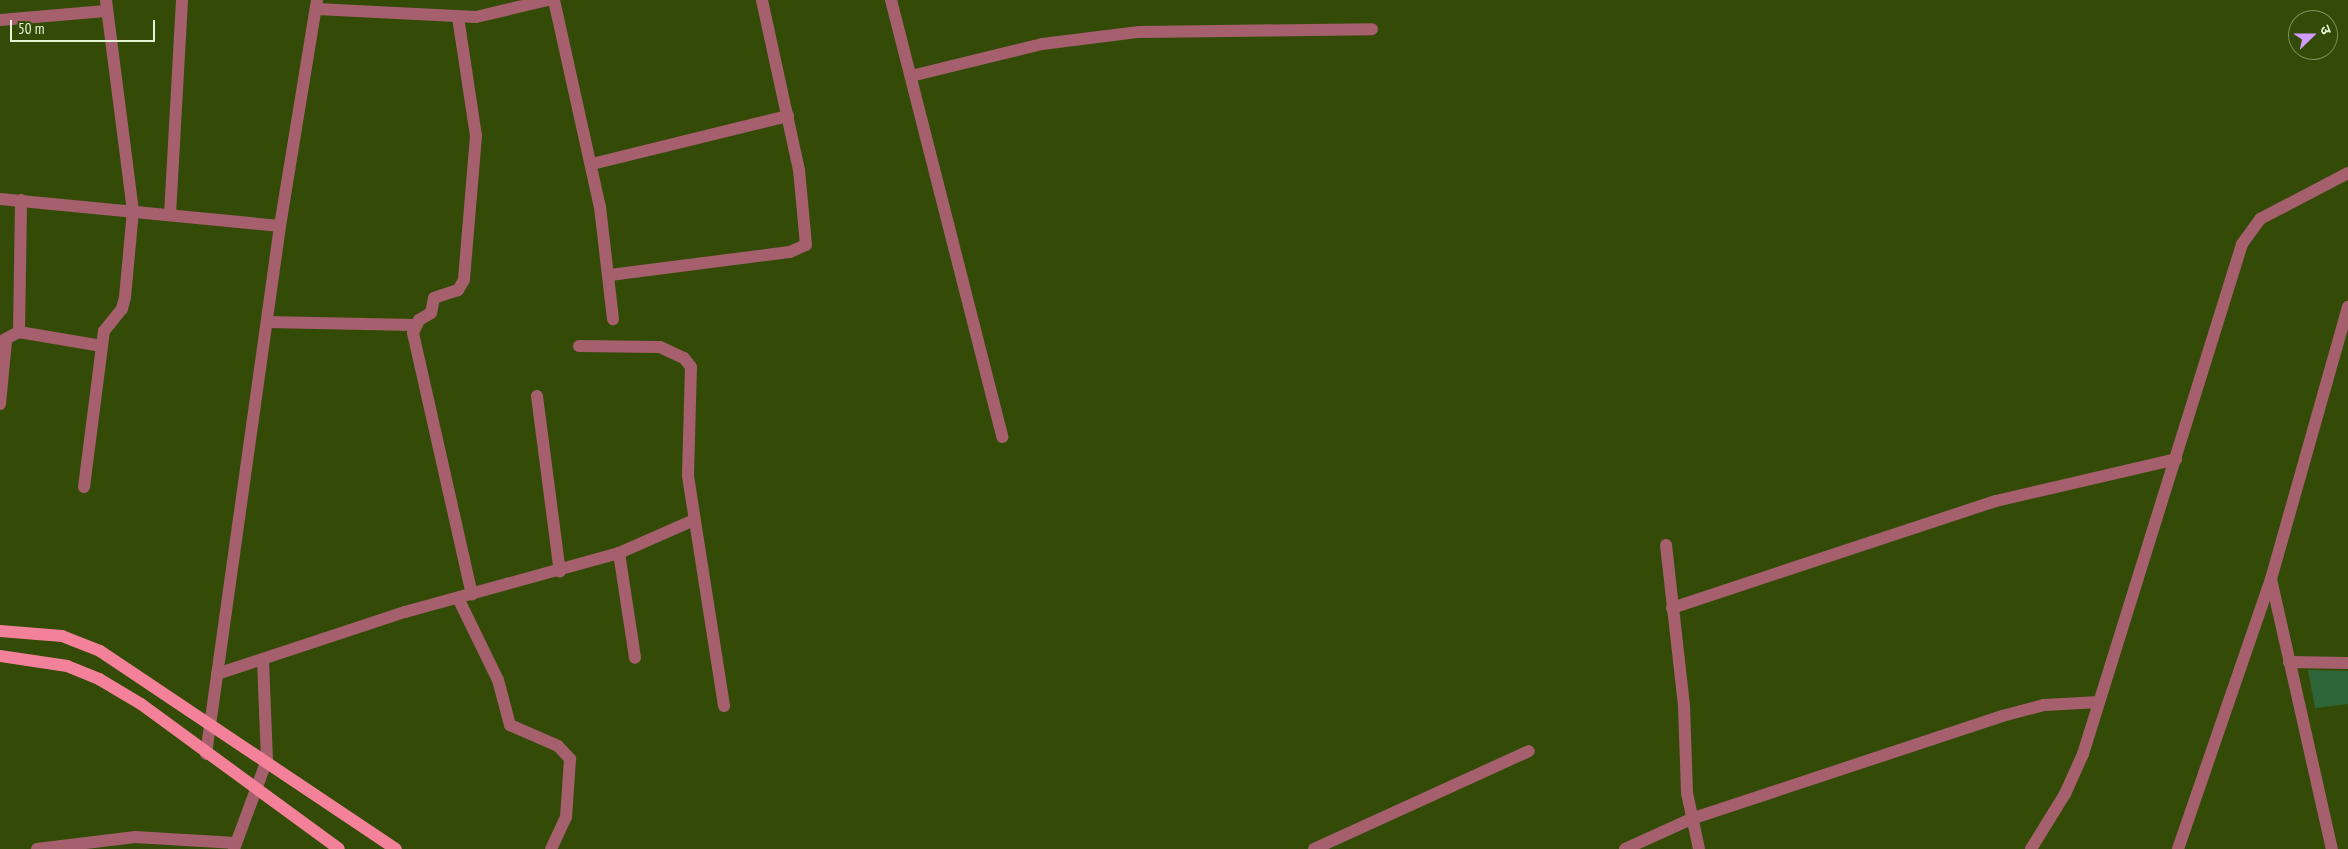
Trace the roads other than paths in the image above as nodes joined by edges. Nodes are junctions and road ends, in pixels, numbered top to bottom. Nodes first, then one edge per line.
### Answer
1 (182, 0) edge
2 (500, 0) edge
3 (548, 0) edge
4 (554, 0) edge
5 (762, 0) edge
6 (892, 0) edge
7 (317, 5) edge
8 (106, 6) edge
9 (502, 13) junction
10 (458, 16) junction
11 (0, 20) edge
12 (1372, 29) dead end
13 (911, 76) junction
14 (788, 116) junction
15 (592, 164) junction
16 (2348, 173) edge
17 (0, 199) edge
18 (21, 200) junction
19 (133, 211) junction
20 (170, 215) junction
21 (280, 226) junction
22 (610, 275) junction
23 (2348, 307) edge
24 (613, 319) dead end
25 (267, 322) junction
26 (414, 325) junction
27 (19, 332) junction
28 (3, 342) edge
29 (102, 346) junction
30 (579, 346) dead end
31 (537, 396) dead end
32 (0, 404) edge
33 (1002, 437) dead end
34 (2176, 459) junction
35 (84, 487) dead end
36 (694, 520) junction
37 (1666, 545) dead end
38 (619, 553) junction
39 (560, 572) junction
40 (2271, 579) junction
41 (472, 594) junction
42 (458, 598) junction
43 (1672, 608) junction
44 (0, 631) edge
45 (0, 656) edge
46 (635, 658) dead end
47 (262, 659) junction
48 (2289, 662) junction
49 (2348, 663) edge
50 (217, 674) junction
51 (2099, 702) junction
52 (724, 706) dead end
53 (211, 722) junction
54 (1528, 751) dead end
55 (206, 754) junction
56 (267, 760) junction
57 (256, 791) junction
58 (1692, 818) junction
59 (235, 846) edge
60 (37, 849) edge
61 (340, 849) edge
62 (396, 849) edge
63 (551, 849) edge
64 (1314, 849) edge
65 (1625, 849) edge
66 (1699, 849) edge
67 (2031, 849) edge
68 (2178, 849) edge
69 (2332, 849) edge

1 - 20 street
2 - 9 street
3 - 9 street
4 - 15 street
5 - 14 street
6 - 13 street
7 - 10 street
7 - 21 street
8 - 11 street
8 - 19 street
9 - 10 street
10 - 26 street
12 - 13 street
13 - 33 street
14 - 15 street
14 - 22 street
15 - 22 street
16 - 34 street
17 - 18 street
18 - 19 street
18 - 27 street
19 - 20 street
19 - 29 street
20 - 21 street
21 - 25 street
22 - 24 street
23 - 40 street
25 - 26 street
25 - 50 street
26 - 41 street
27 - 28 street
27 - 29 street
28 - 32 street
29 - 35 street
30 - 36 street
31 - 39 street
34 - 43 street
34 - 51 street
36 - 38 street
36 - 52 street
37 - 43 street
38 - 39 street
38 - 46 street
39 - 41 street
40 - 48 street
40 - 68 street
41 - 42 street
42 - 47 street
42 - 63 street
43 - 58 street
44 - 53 main road
45 - 55 main road
47 - 50 street
47 - 56 street
48 - 49 street
48 - 69 street
50 - 53 street
51 - 58 street
51 - 67 street
53 - 55 street
53 - 56 main road
54 - 64 street
55 - 57 main road
56 - 57 street
56 - 62 main road
57 - 59 street
57 - 61 main road
58 - 65 street
58 - 66 street
59 - 60 street

